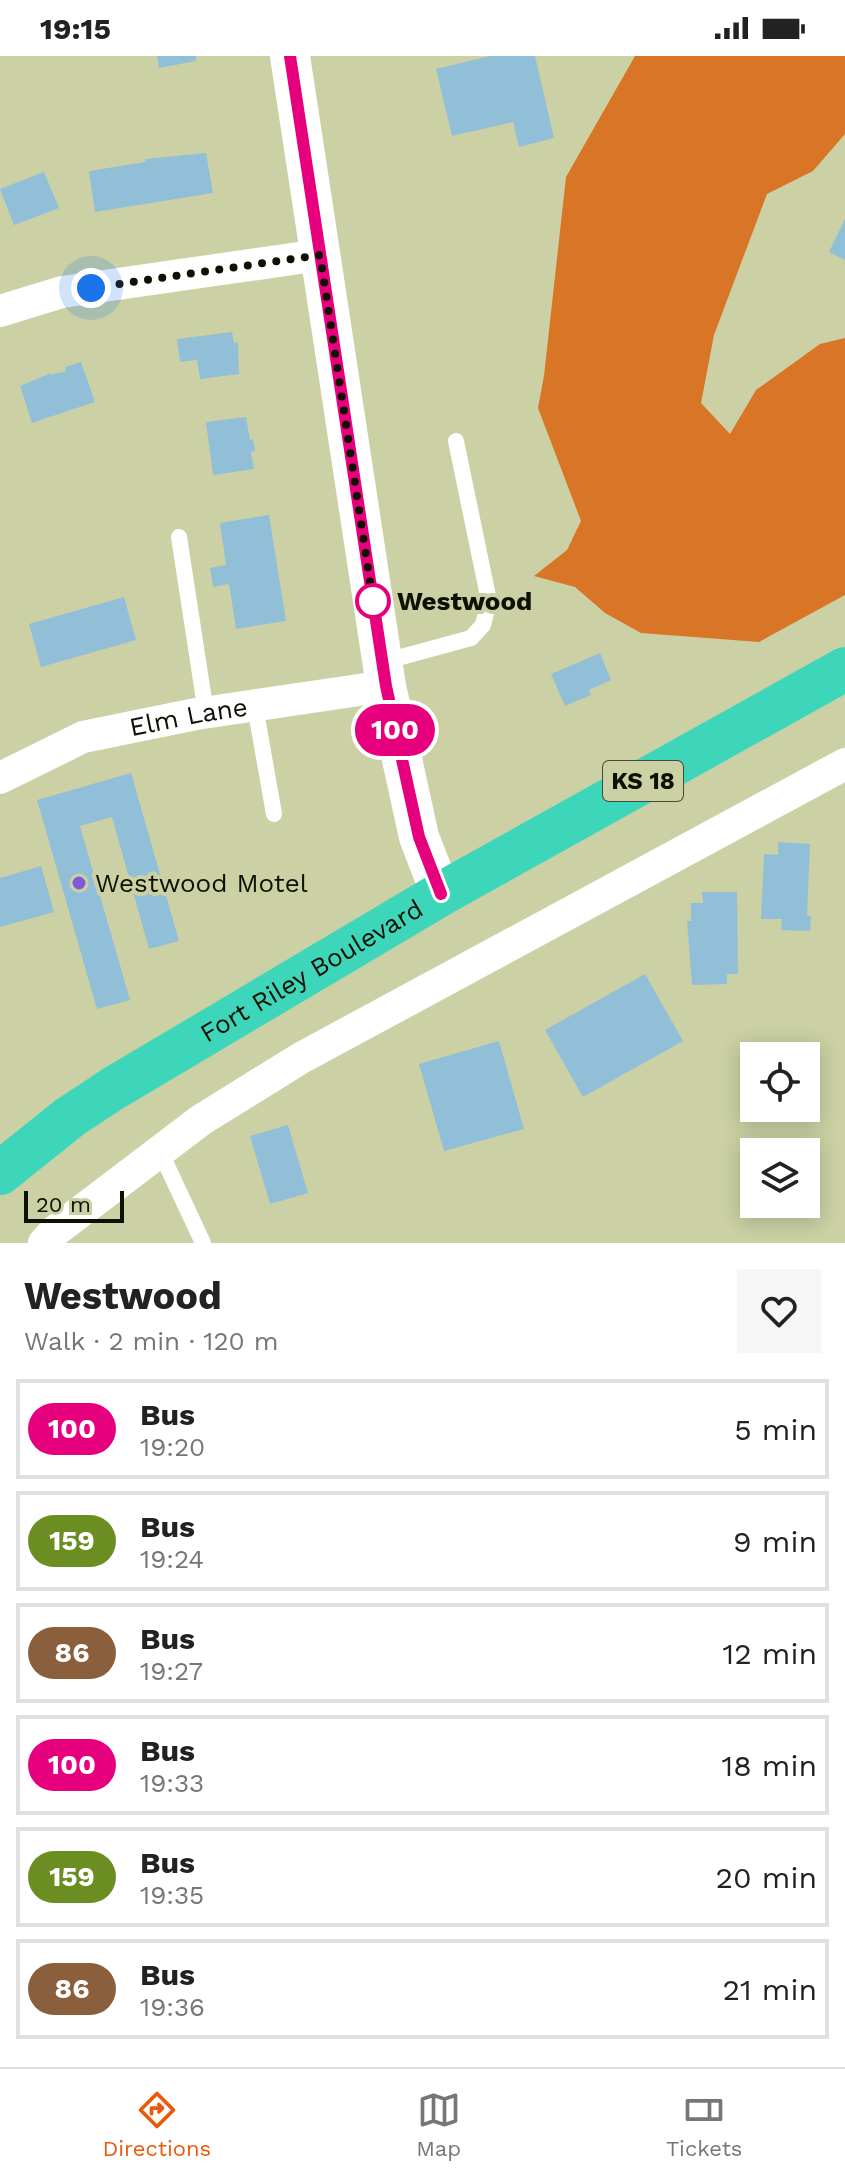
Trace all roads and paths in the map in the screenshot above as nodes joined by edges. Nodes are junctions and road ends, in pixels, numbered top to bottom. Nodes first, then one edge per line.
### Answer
1 (290, 56) edge
2 (320, 255) junction
3 (0, 311) edge
4 (456, 441) dead end
5 (179, 537) dead end
6 (845, 669) edge
7 (384, 674) junction
8 (255, 706) junction
9 (206, 713) junction
10 (845, 764) edge
11 (0, 778) edge
12 (274, 814) dead end
13 (441, 894) junction
14 (160, 1151) junction
15 (0, 1173) edge
16 (44, 1243) edge
17 (203, 1243) edge

1 - 2 street
2 - 3 street
2 - 7 street
4 - 7 lane
5 - 9 lane
6 - 13 highway, Fort Riley Boulevard / KS 18
7 - 8 street, Elm Lane
7 - 13 street
8 - 9 street, Elm Lane
8 - 12 lane
9 - 11 street, Elm Lane
10 - 14 street
13 - 15 highway, Fort Riley Boulevard / KS 18
14 - 16 street
14 - 17 lane

